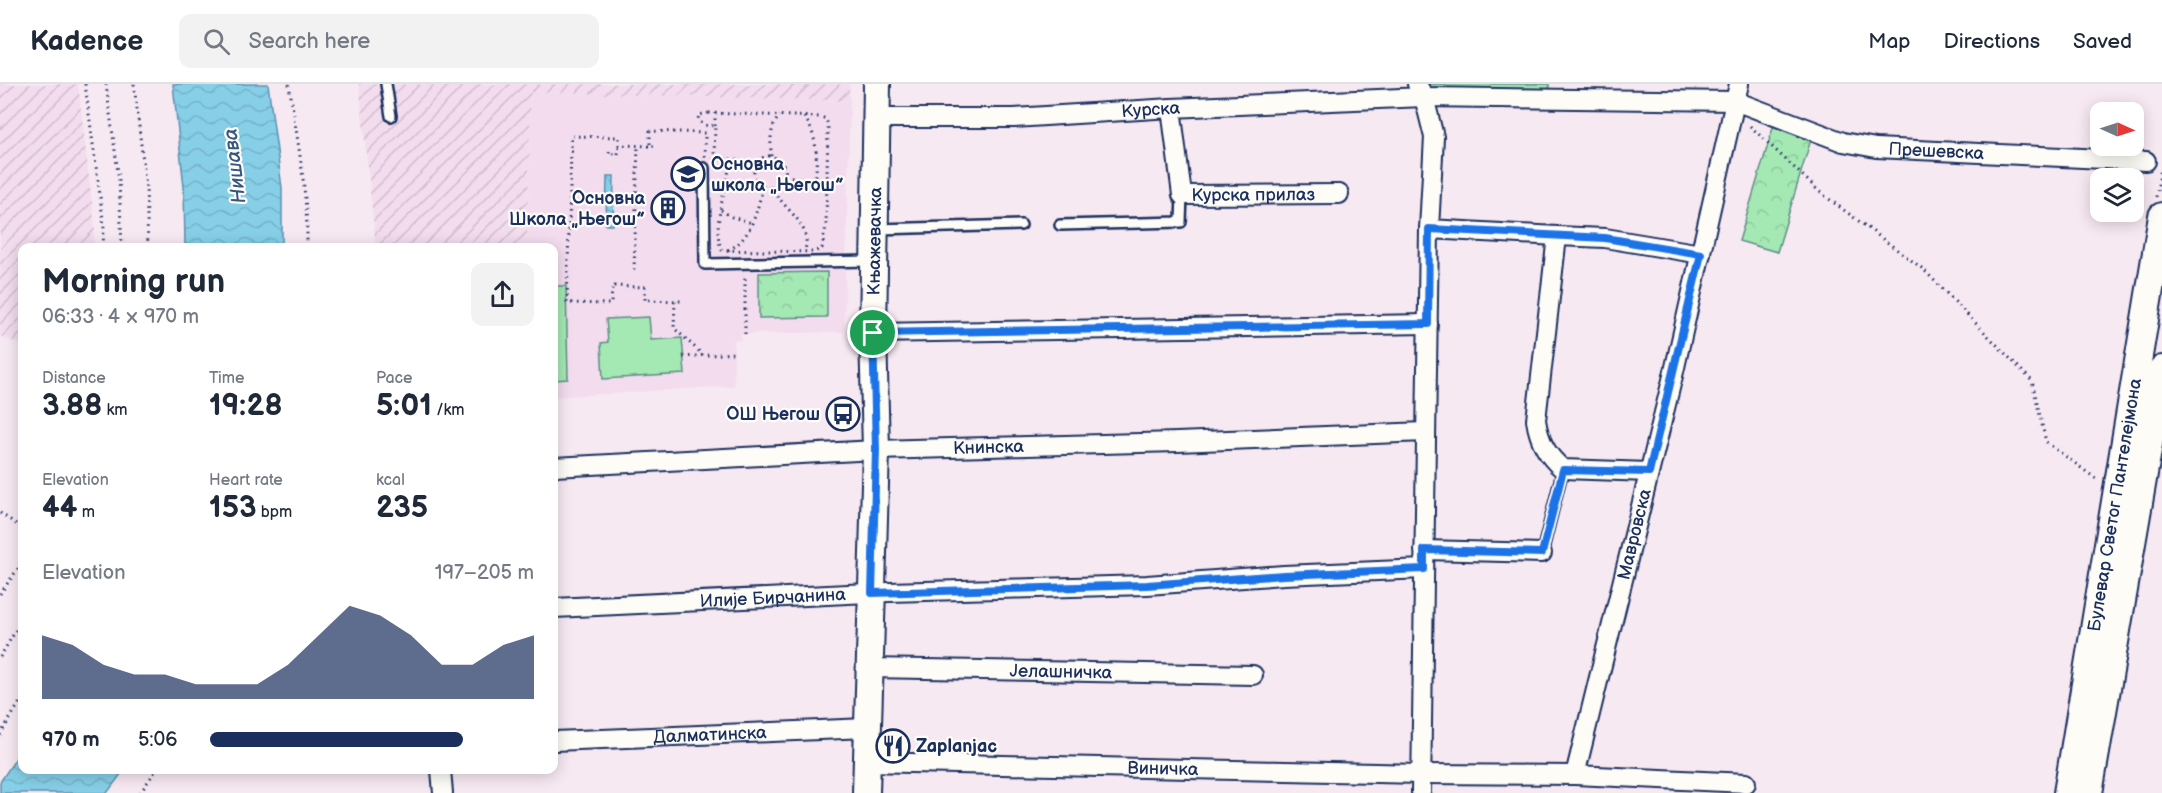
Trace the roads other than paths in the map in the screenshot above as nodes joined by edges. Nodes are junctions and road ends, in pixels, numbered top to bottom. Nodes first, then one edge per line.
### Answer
1 (386, 84) edge
2 (877, 84) edge
3 (1420, 91) edge
4 (1735, 99) edge
5 (1171, 108) junction
6 (391, 116) dead end
7 (877, 118) junction
8 (2146, 161) dead end
9 (704, 168) road end
10 (1339, 194) dead end
11 (1182, 195) junction
12 (2162, 216) edge
13 (1021, 225) dead end
14 (1060, 225) dead end
15 (874, 229) junction
16 (1429, 229) junction
17 (1557, 236) junction
18 (1701, 254) junction
19 (874, 262) junction
20 (1428, 324) junction
21 (873, 333) junction
22 (2162, 369) edge
23 (1425, 432) junction
24 (876, 450) junction
25 (558, 467) edge
26 (1563, 470) junction
27 (1649, 472) junction
28 (1424, 550) junction
29 (1542, 553) joint
30 (1424, 569) junction
31 (872, 593) junction
32 (558, 608) edge
33 (869, 668) junction
34 (1253, 675) dead end
35 (867, 728) junction
36 (558, 741) edge
37 (866, 762) junction
38 (441, 774) edge
39 (1421, 774) junction
40 (1575, 776) junction
41 (1746, 783) dead end
42 (443, 793) edge
43 (866, 793) edge
44 (1421, 793) edge
45 (2067, 793) edge
46 (2089, 793) edge

1 - 6 lane
2 - 7 main road, Књажевачка
3 - 4 street, Курска
3 - 5 street, Курска
3 - 16 street
4 - 8 street, Прешевска
4 - 18 street, Мавровска
5 - 7 street, Курска
5 - 11 street, Курска прилаз
7 - 15 main road, Књажевачка
9 - 19 lane
10 - 11 street, Курска прилаз
11 - 14 lane
12 - 45 main road, Булевар Светог Пантелејмона
13 - 15 lane
15 - 19 main road, Књажевачка
16 - 17 street
16 - 20 street
17 - 18 street
17 - 26 street
18 - 27 street, Мавровска
19 - 21 main road, Књажевачка
20 - 21 street
20 - 23 street
21 - 24 main road, Књажевачка
22 - 46 main road, Булевар Светог Пантелејмона
23 - 24 street, Книнска
23 - 28 street
24 - 25 street, Книнска
24 - 31 main road, Књажевачка
26 - 27 street
26 - 29 lane
27 - 40 street, Мавровска
28 - 29 street
28 - 30 street
30 - 31 street, Илије Бирчанина
30 - 39 street
31 - 32 street, Илије Бирчанина
31 - 33 main road, Књажевачка
33 - 34 street, Јелашничка
33 - 35 main road, Књажевачка
35 - 36 street, Далматинска
35 - 37 main road, Књажевачка
37 - 39 street, Виничка
37 - 43 main road, Књажевачка
38 - 42 street
39 - 40 street, Виничка
39 - 44 street
40 - 41 street, Виничка

